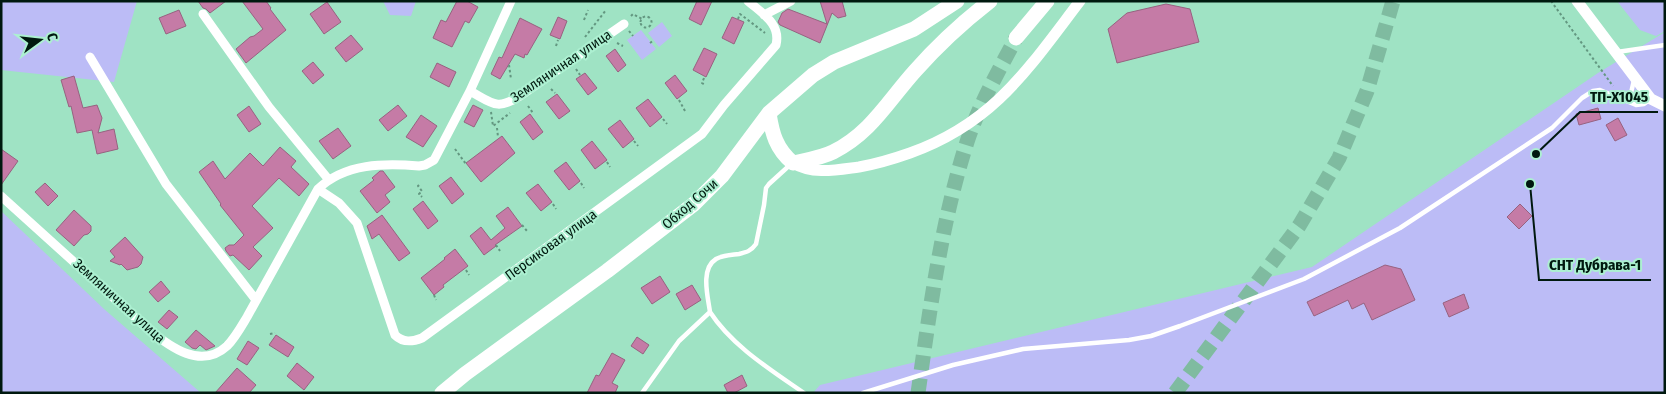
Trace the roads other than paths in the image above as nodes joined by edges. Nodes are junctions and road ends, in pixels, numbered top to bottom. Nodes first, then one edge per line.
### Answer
1 (511, 1) edge
2 (748, 1) edge
3 (791, 1) edge
4 (957, 1) edge
5 (990, 1) edge
6 (1047, 1) edge
7 (1080, 1) edge
8 (1577, 1) edge
9 (203, 14) dead end
10 (764, 15) junction
11 (624, 24) dead end
12 (1016, 38) tunnel mouth
13 (1665, 45) edge
14 (1616, 52) junction
15 (90, 57) dead end
16 (1634, 78) junction
17 (470, 91) junction
18 (1623, 99) junction
19 (1651, 99) junction
20 (1665, 106) edge
21 (769, 113) junction
22 (793, 163) junction
23 (329, 180) junction
24 (318, 189) junction
25 (1, 196) edge
26 (256, 300) junction
27 (710, 312) junction
28 (442, 393) edge
29 (642, 393) edge
30 (804, 393) edge
31 (863, 393) edge

1 - 17 street, Земляничная улица
2 - 10 street, Персиковая улица
3 - 10 street
4 - 21 highway, Обход Сочи
5 - 22 highway
6 - 12 highway
7 - 22 street
8 - 14 street
9 - 23 street
10 - 24 street, Персиковая улица
11 - 17 street, Земляничная улица
13 - 14 lane
14 - 16 street
15 - 26 street
16 - 18 lane
16 - 19 street
17 - 23 street, Земляничная улица
18 - 19 lane
18 - 31 lane
19 - 20 street
21 - 22 highway
21 - 28 highway, Обход Сочи
22 - 27 lane
23 - 24 street, Земляничная улица
24 - 26 street, Земляничная улица
25 - 26 street, Земляничная улица
27 - 29 lane
27 - 30 lane

